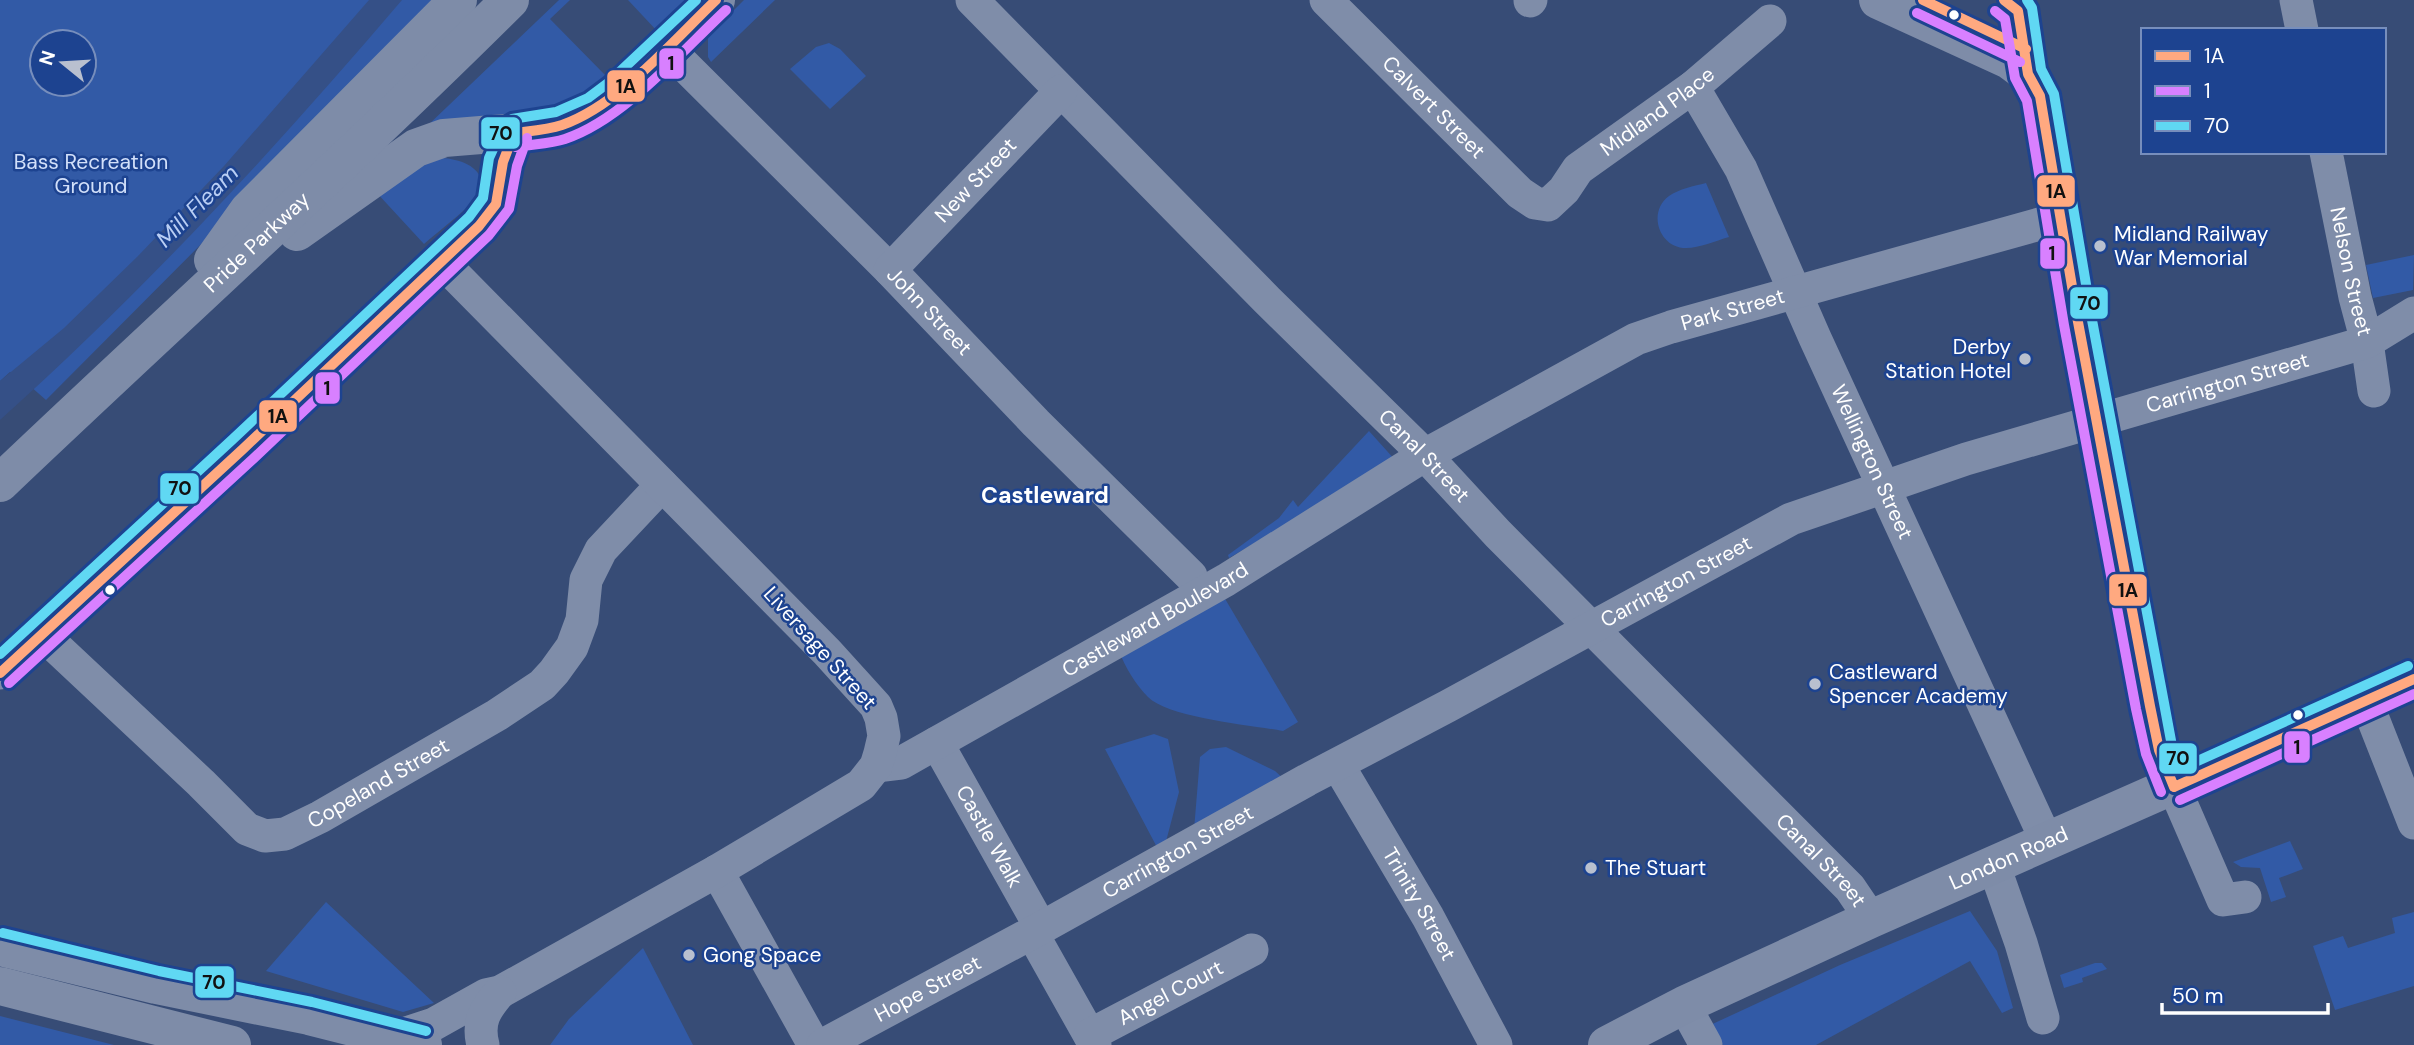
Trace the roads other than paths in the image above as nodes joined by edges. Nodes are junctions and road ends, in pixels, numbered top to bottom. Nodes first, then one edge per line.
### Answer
1 (458, 0) edge
2 (510, 0) edge
3 (716, 0) edge
4 (972, 0) edge
5 (1326, 0) edge
6 (1878, 0) edge
7 (2296, 0) edge
8 (1770, 21) dead end
9 (2302, 28) edge
10 (666, 47) junction
11 (1693, 87) junction
12 (1061, 91) junction
13 (514, 133) junction
14 (2326, 154) edge
15 (1548, 205) joint
16 (2061, 218) junction
17 (442, 261) junction
18 (890, 270) junction
19 (1796, 292) junction
20 (2414, 313) edge
21 (164, 327) junction
22 (2367, 342) junction
23 (2374, 391) dead end
24 (2097, 423) junction
25 (1425, 455) junction
26 (0, 483) edge
27 (662, 485) junction
28 (1885, 487) junction
29 (1191, 576) dead end
30 (1591, 628) junction
31 (41, 633) junction
32 (0, 673) edge
33 (2414, 679) edge
34 (2366, 701) junction
35 (937, 743) junction
36 (1338, 765) junction
37 (876, 766) junction
38 (2174, 787) junction
39 (2414, 823) edge
40 (2047, 842) junction
41 (1994, 866) junction
42 (717, 871) junction
43 (2245, 897) dead end
44 (1871, 919) junction
45 (1037, 931) junction
46 (0, 947) edge
47 (1252, 950) dead end
48 (0, 986) edge
49 (500, 992) junction
50 (1684, 1005) junction
51 (2043, 1018) dead end
52 (1092, 1040) edge
53 (409, 1041) edge
54 (232, 1045) edge
55 (483, 1045) edge
56 (814, 1045) edge
57 (823, 1045) edge
58 (1496, 1045) edge
59 (1607, 1045) edge
60 (1706, 1045) edge

1 - 21 main road
2 - 21 main road, Pride Parkway
3 - 10 main road
4 - 12 street, Canal Street
5 - 15 street, Calvert Street
6 - 16 main road
7 - 9 street
8 - 11 street, Midland Place
10 - 13 main road
10 - 18 street, John Street
11 - 15 street, Midland Place
11 - 19 street, Wellington Street
12 - 18 street, New Street
12 - 25 street, Canal Street
13 - 17 street
13 - 21 main road
14 - 22 street, Nelson Street
16 - 19 street, Park Street
16 - 24 main road
17 - 27 street, Liversage Street
17 - 31 street
18 - 29 street, John Street
19 - 25 street, Park Street
19 - 28 street, Wellington Street
20 - 22 street, Carrington Street
21 - 26 main road, Pride Parkway
22 - 23 street, Nelson Street
22 - 24 street, Carrington Street
24 - 28 street, Carrington Street
24 - 38 main road
25 - 30 street, Canal Street
25 - 35 street, Castleward Boulevard
27 - 31 street, Copeland Street
27 - 37 street, Liversage Street
28 - 30 street, Carrington Street
28 - 40 street, Wellington Street
30 - 36 street, Carrington Street
30 - 44 street, Canal Street
31 - 32 street
33 - 34 main road, London Road
34 - 38 main road, London Road
34 - 39 street
35 - 37 street, Castleward Boulevard
35 - 45 street, Castle Walk
36 - 45 street, Carrington Street
36 - 58 street, Trinity Street
37 - 42 street
38 - 40 main road, London Road
38 - 43 street
40 - 41 main road, London Road
41 - 44 main road, London Road
41 - 51 street
42 - 49 street
42 - 56 street
44 - 50 main road, London Road
45 - 52 street, Castle Walk
45 - 57 street, Hope Street
46 - 53 main road
47 - 52 street, Angel Court
48 - 54 main road
49 - 53 street
49 - 55 street
50 - 59 main road, London Road
50 - 60 street

